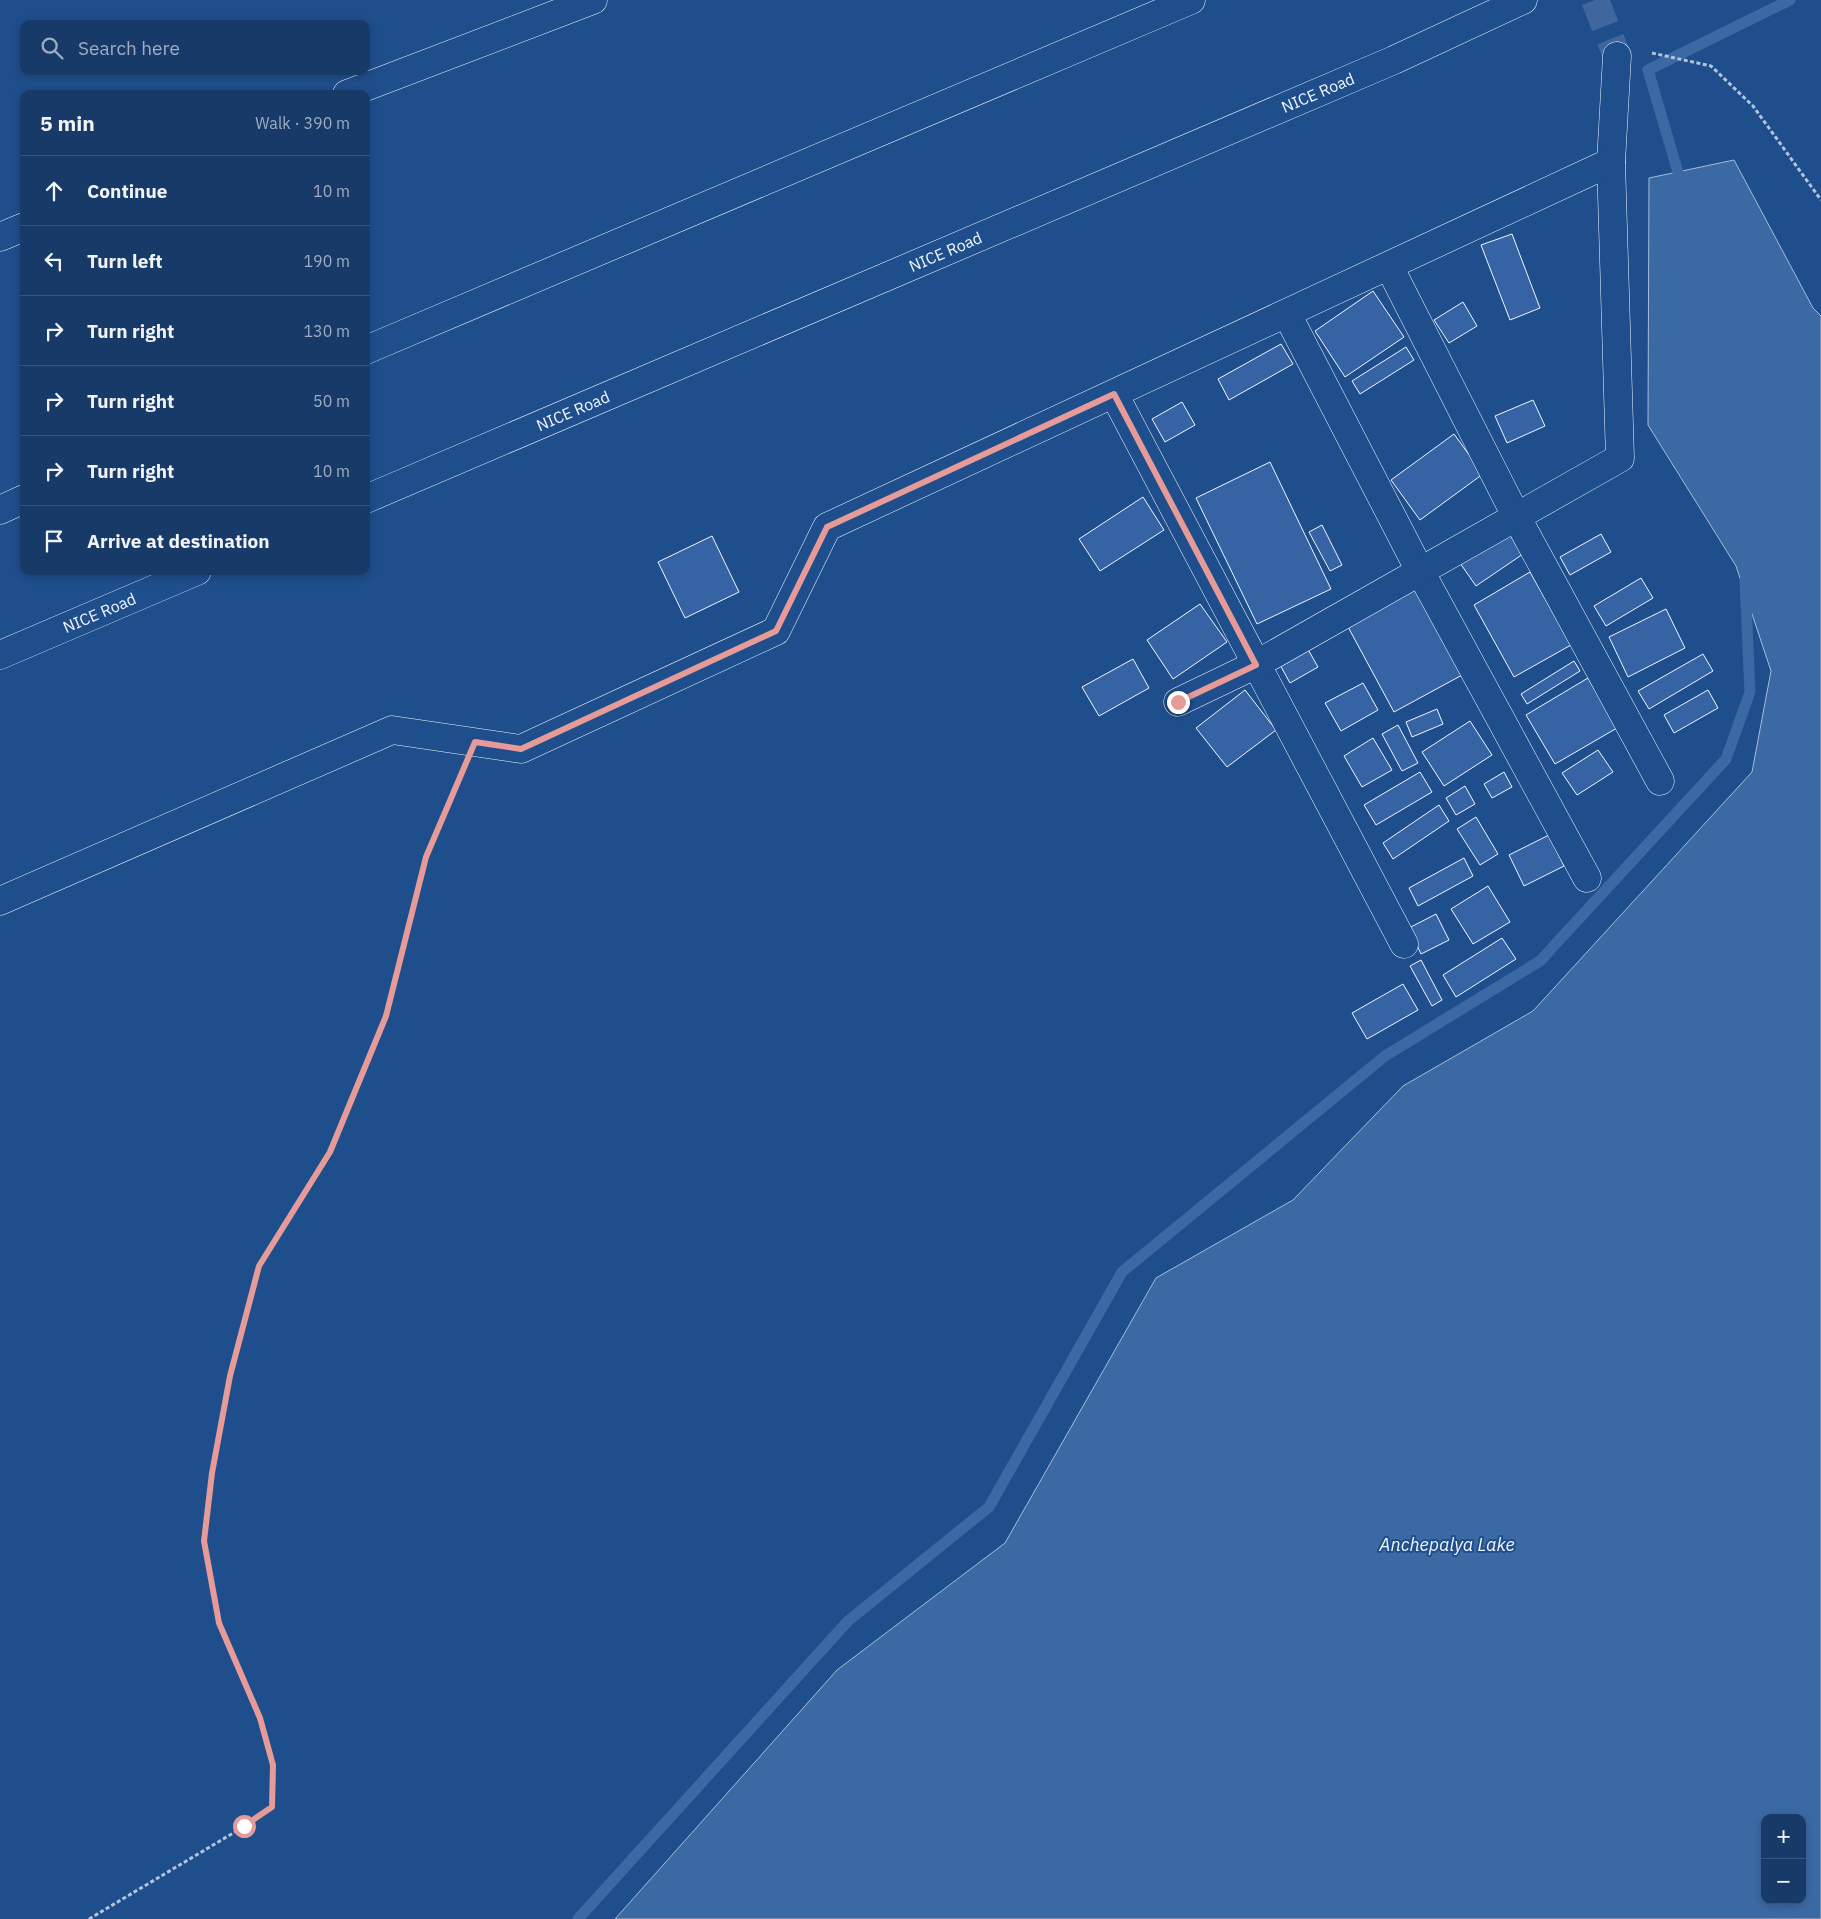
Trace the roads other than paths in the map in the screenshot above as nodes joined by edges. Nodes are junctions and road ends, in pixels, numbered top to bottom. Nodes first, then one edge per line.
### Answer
1 (593, 0) edge
2 (1192, 0) edge
3 (1524, 0) edge
4 (1617, 56) tunnel mouth
5 (357, 90) edge
6 (1611, 162) junction
7 (20, 230) edge
8 (0, 237) edge
9 (1389, 266) junction
10 (1287, 314) junction
11 (370, 348) edge
12 (1114, 394) junction
13 (370, 497) edge
14 (20, 501) edge
15 (0, 510) edge
16 (1516, 516) junction
17 (1420, 571) junction
18 (188, 575) edge
19 (0, 655) edge
20 (1256, 665) junction
21 (1178, 702) dead end
22 (1660, 780) dead end
23 (1587, 878) dead end
24 (0, 901) edge
25 (1404, 944) dead end

1 - 5 main road
2 - 11 main road
3 - 13 main road, NICE Road
4 - 6 main road
6 - 9 main road
6 - 16 main road
7 - 8 main road
9 - 10 main road
9 - 16 main road
10 - 12 main road
10 - 17 main road
12 - 20 main road
12 - 24 main road
14 - 15 main road
16 - 17 main road
16 - 22 main road
17 - 20 main road
17 - 23 main road
18 - 19 main road, NICE Road
20 - 21 main road
20 - 25 main road

